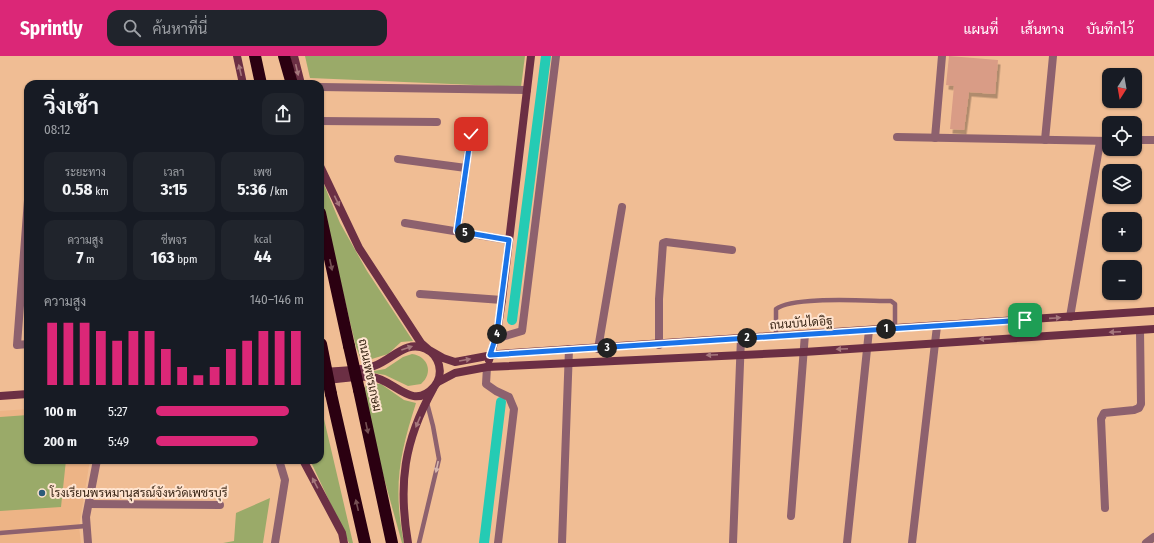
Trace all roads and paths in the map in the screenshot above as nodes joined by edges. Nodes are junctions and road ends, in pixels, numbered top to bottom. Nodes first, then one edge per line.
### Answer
1 (237, 56) edge
2 (255, 56) edge
3 (284, 56) edge
4 (294, 56) edge
5 (531, 56) edge
6 (556, 56) edge
7 (942, 56) edge
8 (1053, 56) edge
9 (242, 80) edge
10 (261, 80) edge
11 (291, 80) edge
12 (299, 80) edge
13 (324, 87) edge
14 (527, 90) junction
15 (324, 121) edge
16 (437, 122) dead end
17 (471, 134) dead end
18 (897, 137) dead end
19 (935, 138) junction
20 (1045, 140) junction
21 (1142, 140) edge
22 (1154, 140) edge
23 (1102, 141) edge
24 (1102, 156) edge
25 (398, 159) dead end
26 (466, 168) junction
27 (324, 174) edge
28 (622, 207) dead end
29 (405, 223) dead end
30 (324, 231) edge
31 (457, 231) junction
32 (509, 240) junction
33 (732, 250) dead end
34 (24, 253) edge
35 (420, 294) dead end
36 (502, 300) junction
37 (1154, 311) edge
38 (1070, 317) junction
39 (937, 326) junction
40 (895, 329) junction
41 (1154, 329) edge
42 (869, 330) junction
43 (1140, 330) junction
44 (805, 334) junction
45 (776, 336) junction
46 (741, 338) junction
47 (495, 339) junction
48 (935, 342) junction
49 (24, 344) edge
50 (659, 345) junction
51 (867, 348) junction
52 (569, 349) junction
53 (598, 349) junction
54 (429, 350) junction
55 (804, 352) junction
56 (741, 354) junction
57 (490, 355) junction
58 (324, 362) edge
59 (568, 363) junction
60 (487, 368) junction
61 (324, 372) edge
62 (324, 381) edge
63 (436, 384) junction
64 (24, 394) edge
65 (0, 396) edge
66 (426, 401) junction
67 (96, 464) edge
68 (280, 464) edge
69 (305, 464) edge
70 (89, 504) junction
71 (220, 506) dead end
72 (1105, 508) dead end
73 (791, 516) dead end
74 (86, 526) junction
75 (0, 533) edge
76 (1154, 537) edge
77 (88, 543) edge
78 (275, 543) edge
79 (344, 543) edge
80 (365, 543) edge
81 (392, 543) edge
82 (408, 543) edge
83 (419, 543) edge
84 (498, 543) edge
85 (562, 543) edge
86 (733, 543) edge
87 (847, 543) edge
88 (912, 543) edge
89 (1146, 543) edge

9 -> 1 main road
2 - 10 highway
3 - 11 highway
4 -> 12 main road
5 - 14 main road
6 - 47 street
7 - 19 street
8 - 20 street
13 - 14 street
14 - 32 main road
15 - 16 street
17 - 26 street
18 - 19 street
19 - 20 street
20 - 23 street
21 - 22 street
24 - 38 street
25 - 26 street
26 - 31 street
27 -> 54 main road
28 - 53 street
29 - 31 street
30 -> 81 highway, ถนนเพชรเกษม, bridge
31 - 32 street
32 - 36 main road
33 - 50 street
34 - 49 street
35 - 36 street
36 - 47 main road
37 - 38 main road, ถนนบันไดอิฐ
39 -> 38 main road, ถนนบันไดอิฐ
39 - 40 main road, ถนนบันไดอิฐ
39 - 48 street
40 - 42 main road, ถนนบันไดอิฐ
40 - 45 lane
41 - 43 main road
42 - 44 main road, ถนนบันไดอิฐ
42 - 51 street
43 -> 48 main road
43 - 72 street
44 - 45 main road, ถนนบันไดอิฐ
44 - 55 street
45 - 46 main road, ถนนบันไดอิฐ
46 - 50 main road, ถนนบันไดอิฐ
46 - 56 street
47 - 57 main road
48 - 51 main road
48 - 88 street
50 - 53 main road, ถนนบันไดอิฐ
51 -> 55 main road
51 - 87 street
52 - 53 main road, ถนนบันไดอิฐ
52 - 57 main road, ถนนบันไดอิฐ
52 - 59 street
54 -> 57 main road, ถนนบันไดอิฐ
61 -> 54 main road
54 - 63 main road
55 - 56 main road
55 - 73 street
56 -> 59 main road
56 - 86 street
57 - 60 main road
80 -> 58 highway, bridge
59 - 60 main road
59 - 85 street
60 - 63 main road
60 - 84 street
62 - 63 main road
63 - 66 main road
64 - 65 main road
66 -> 82 main road
66 -> 83 lane
67 - 70 street
68 - 78 street
79 -> 69 main road
70 - 71 street
70 - 74 street
74 - 75 lane
74 - 77 street
76 - 89 street

